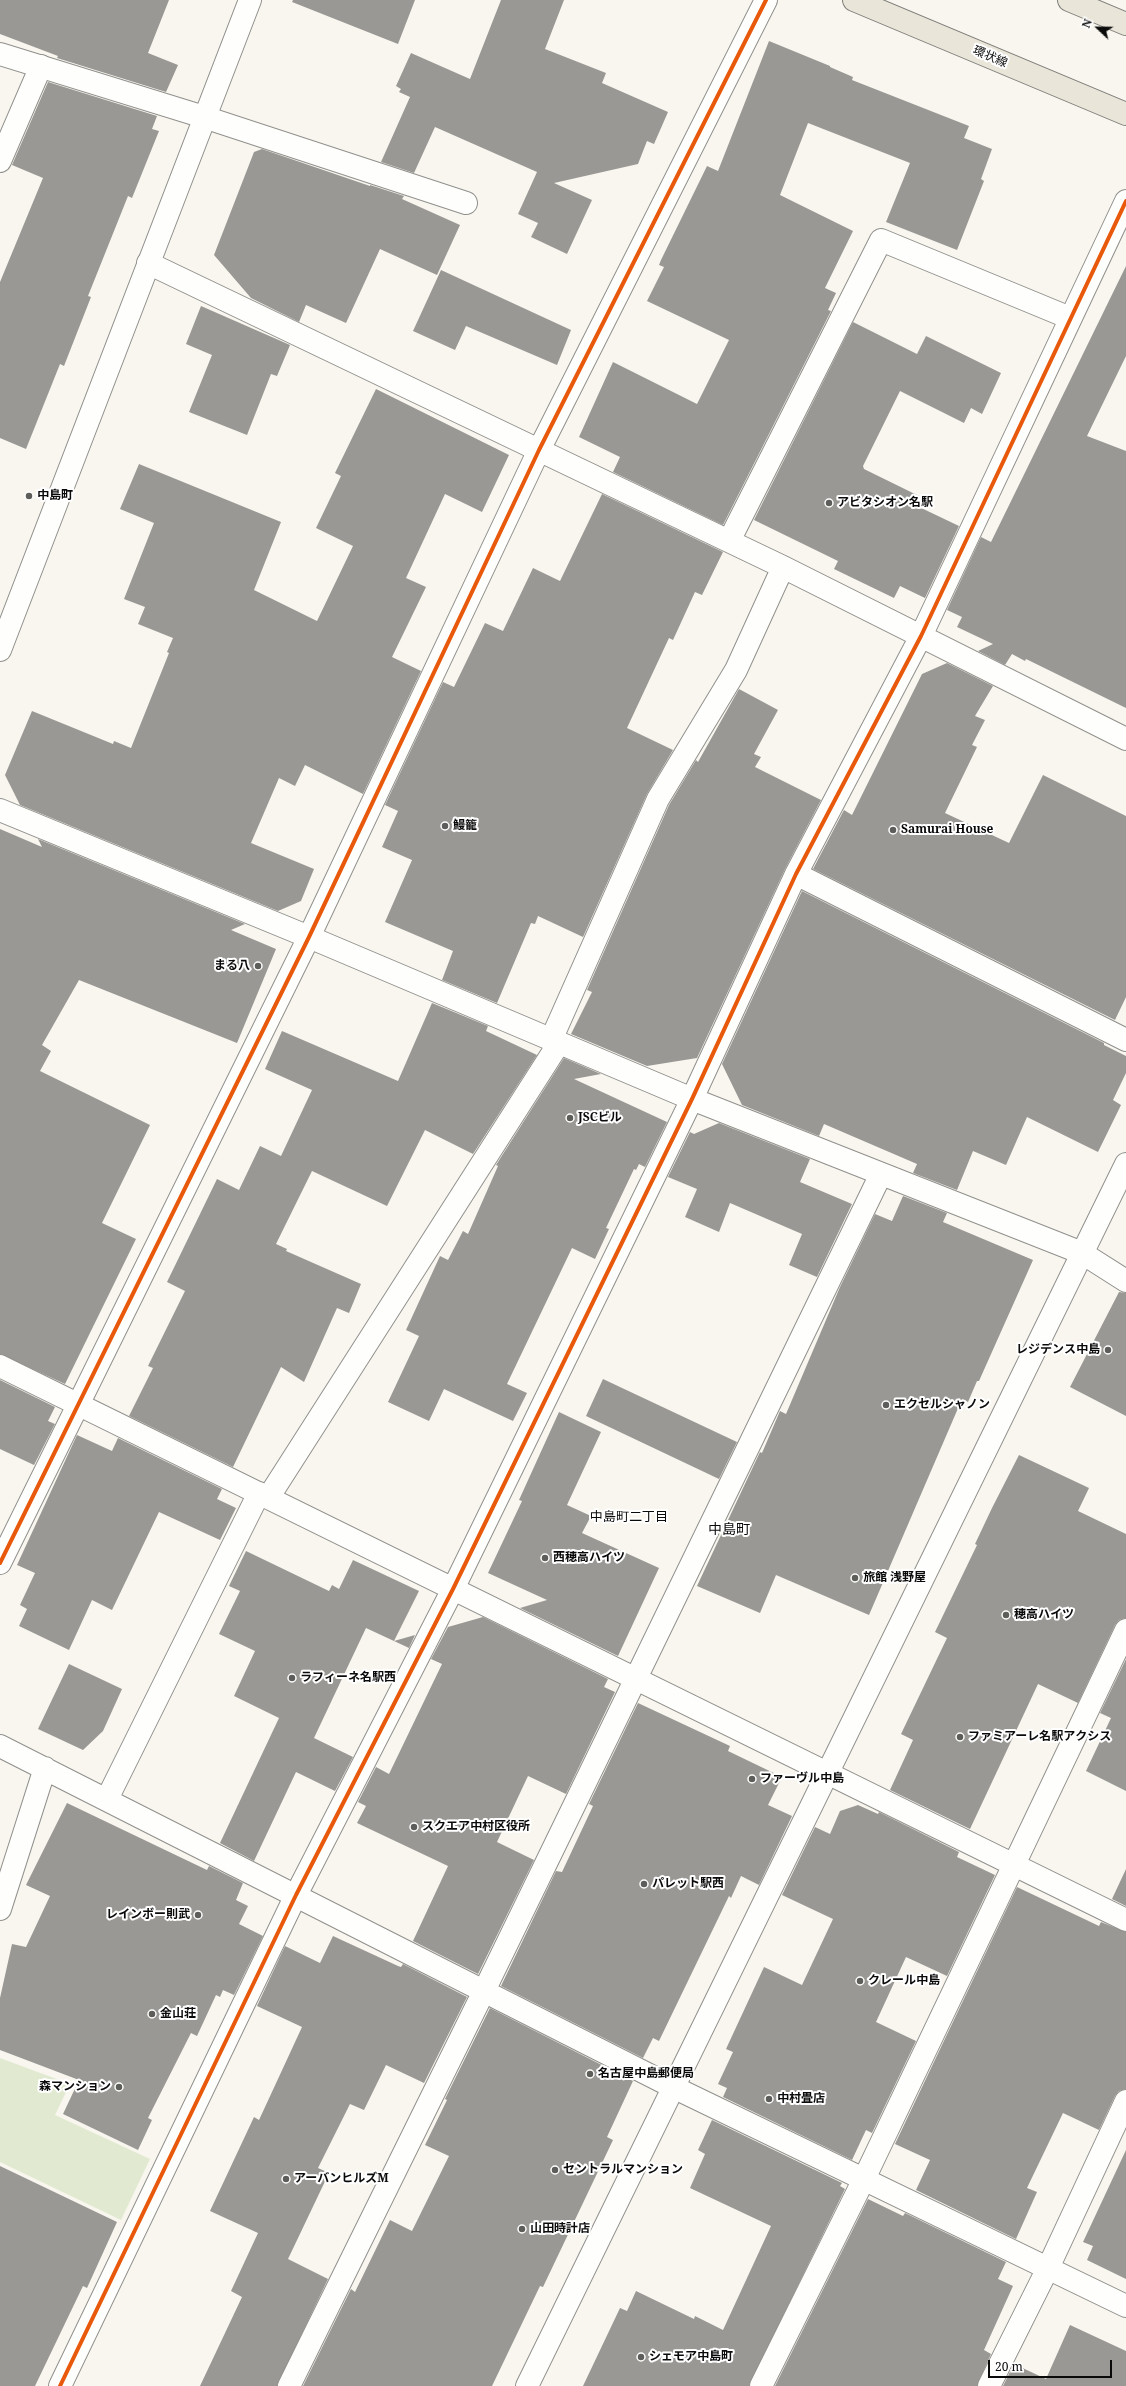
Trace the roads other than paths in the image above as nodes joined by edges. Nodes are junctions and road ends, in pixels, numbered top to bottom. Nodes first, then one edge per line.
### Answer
1 (250, 0) edge
2 (766, 0) edge
3 (854, 0) edge
4 (1069, 0) edge
5 (1126, 24) edge
6 (0, 54) edge
7 (41, 66) junction
8 (1126, 114) edge
9 (204, 117) junction
10 (0, 161) edge
11 (1126, 201) edge
12 (466, 203) dead end
13 (148, 263) junction
14 (1070, 318) junction
15 (539, 450) junction
16 (730, 541) junction
17 (783, 567) junction
18 (921, 636) junction
19 (0, 650) edge
20 (1126, 739) edge
21 (0, 810) edge
22 (796, 874) junction
23 (309, 937) junction
24 (1126, 1040) edge
25 (555, 1041) junction
26 (692, 1099) junction
27 (1126, 1164) edge
28 (881, 1174) junction
29 (1082, 1253) junction
30 (1126, 1281) edge
31 (0, 1366) edge
32 (78, 1404) junction
33 (264, 1496) junction
34 (0, 1563) edge
35 (453, 1589) junction
36 (1126, 1630) edge
37 (634, 1678) junction
38 (0, 1746) edge
39 (45, 1768) junction
40 (827, 1774) junction
41 (107, 1799) junction
42 (1015, 1866) junction
43 (296, 1895) junction
44 (0, 1909) edge
45 (1126, 1920) edge
46 (484, 1991) junction
47 (673, 2087) junction
48 (1126, 2101) edge
49 (864, 2179) junction
50 (1048, 2268) junction
51 (1126, 2306) edge
52 (60, 2386) edge
53 (289, 2386) edge
54 (527, 2386) edge
55 (761, 2386) edge
56 (989, 2386) edge

1 - 9 street
2 - 15 street
3 - 8 main road, 環状線
4 - 5 main road
6 - 7 street
7 - 9 street
7 - 10 street
9 - 12 street
9 - 13 street
11 - 14 street
13 - 15 street
13 - 19 street
14 - 16 street
14 - 18 street
15 - 16 street
15 - 23 street
16 - 17 street
17 - 18 street
17 - 25 street
18 - 20 street
18 - 22 street
21 - 23 street
22 - 24 street
22 - 26 street
23 - 25 street
23 - 32 street
25 - 26 street
25 - 33 street
26 - 28 street
26 - 35 street
27 - 29 street
28 - 29 street
28 - 37 street
29 - 30 street
29 - 40 street
31 - 32 street
32 - 33 street
32 - 34 street
33 - 35 street
33 - 41 street
35 - 37 street
35 - 43 street
36 - 42 street
37 - 40 street
37 - 46 street
38 - 39 street
39 - 41 street
39 - 44 street
40 - 42 street
40 - 47 street
41 - 43 street
42 - 45 street
42 - 49 street
43 - 46 street
43 - 52 street
46 - 47 street
46 - 53 street
47 - 49 street
47 - 54 street
48 - 50 street
49 - 50 street
49 - 55 street
50 - 51 street
50 - 56 street

